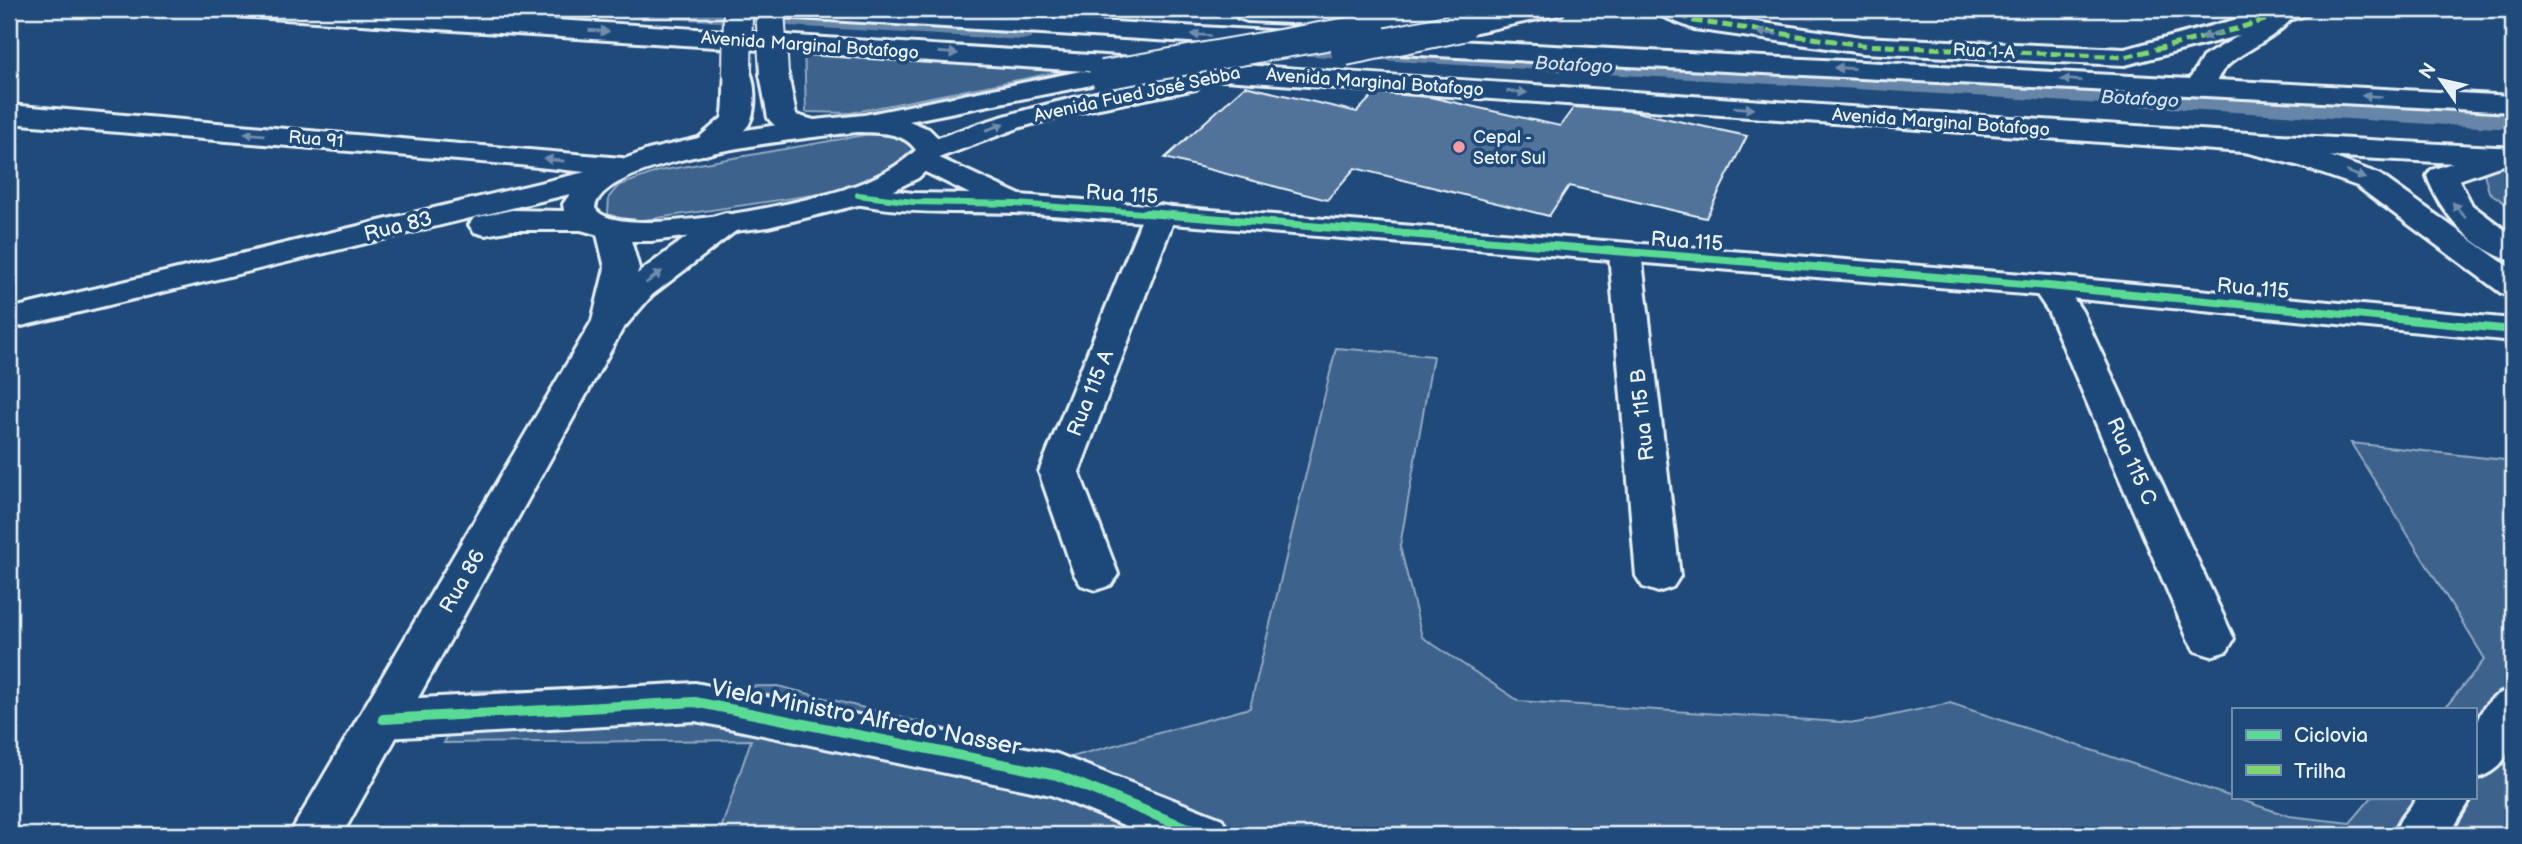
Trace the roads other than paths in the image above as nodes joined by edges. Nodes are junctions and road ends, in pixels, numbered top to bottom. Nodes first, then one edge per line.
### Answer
1 (237, 9) edge
2 (738, 9) edge
3 (763, 9) edge
4 (770, 9) edge
5 (1171, 9) edge
6 (1526, 9) edge
7 (1553, 9) edge
8 (1665, 9) edge
9 (1200, 10) edge
10 (2291, 11) edge
11 (1228, 12) dead end
12 (1406, 20) junction
13 (1469, 20) edge
14 (2200, 86) junction
15 (2513, 104) edge
16 (9, 114) edge
17 (857, 123) junction
18 (811, 128) junction
19 (2243, 143) junction
20 (704, 146) junction
21 (928, 156) junction
22 (2506, 157) edge
23 (611, 172) junction
24 (859, 195) junction
25 (1016, 204) junction
26 (1160, 214) junction
27 (726, 223) junction
28 (600, 225) junction
29 (2513, 251) edge
30 (1625, 253) junction
31 (197, 275) junction
32 (2048, 286) junction
33 (2513, 286) edge
34 (9, 319) edge
35 (607, 326) junction
36 (2513, 330) edge
37 (1096, 573) dead end
38 (1658, 576) dead end
39 (2211, 639) dead end
40 (2513, 707) edge
41 (383, 719) junction
42 (2476, 758) edge
43 (2446, 798) edge
44 (315, 835) edge
45 (1204, 835) edge
46 (2419, 835) edge

1 -> 19 main road, Avenida Marginal Botafogo
2 - 20 main road, bridge
14 -> 3 main road, Avenida Marginal Botafogo
4 - 18 main road, bridge
5 - 9 main road
6 - 13 main road
7 - 13 main road, Avenida Fued José Sebba
10 -> 8 main road, Rua 1-A
10 - 14 main road
11 - 12 main road
12 - 13 main road, Avenida Fued José Sebba
12 - 17 main road, Avenida Fued José Sebba, bridge
21 -> 13 main road, Avenida Fued José Sebba, bridge
15 -> 14 main road, Avenida Marginal Botafogo
23 -> 16 main road, Rua 91
17 - 18 main road, Rua 83
17 - 21 main road, Rua 115
18 - 20 main road, Rua 83
19 - 22 main road, Avenida Marginal Botafogo
19 -> 33 main road
20 - 23 main road, Rua 83
21 - 24 main road, Avenida Fued José Sebba
21 - 25 main road, Rua 115
29 -> 22 main road
23 - 28 main road, Rua 86
23 - 31 main road, Rua 83
24 - 25 main road, Rua 115
24 - 27 main road, Avenida Fued José Sebba
25 - 26 main road, Rua 115
26 - 30 main road, Rua 115
26 - 37 main road, Rua 115 A
27 - 28 main road, Rua 83
35 -> 27 main road, Rua 86
28 - 31 main road, Rua 83
28 - 35 main road, Rua 86
30 - 32 main road, Rua 115
30 - 38 main road, Rua 115 B
31 - 34 main road, Rua 83
32 - 36 main road, Rua 115
32 - 39 main road, Rua 115 C
35 - 41 main road, Rua 86
40 - 42 main road
41 - 44 main road, Rua 86
41 - 45 main road, Viela Ministro Alfredo Nasser
43 - 46 main road

